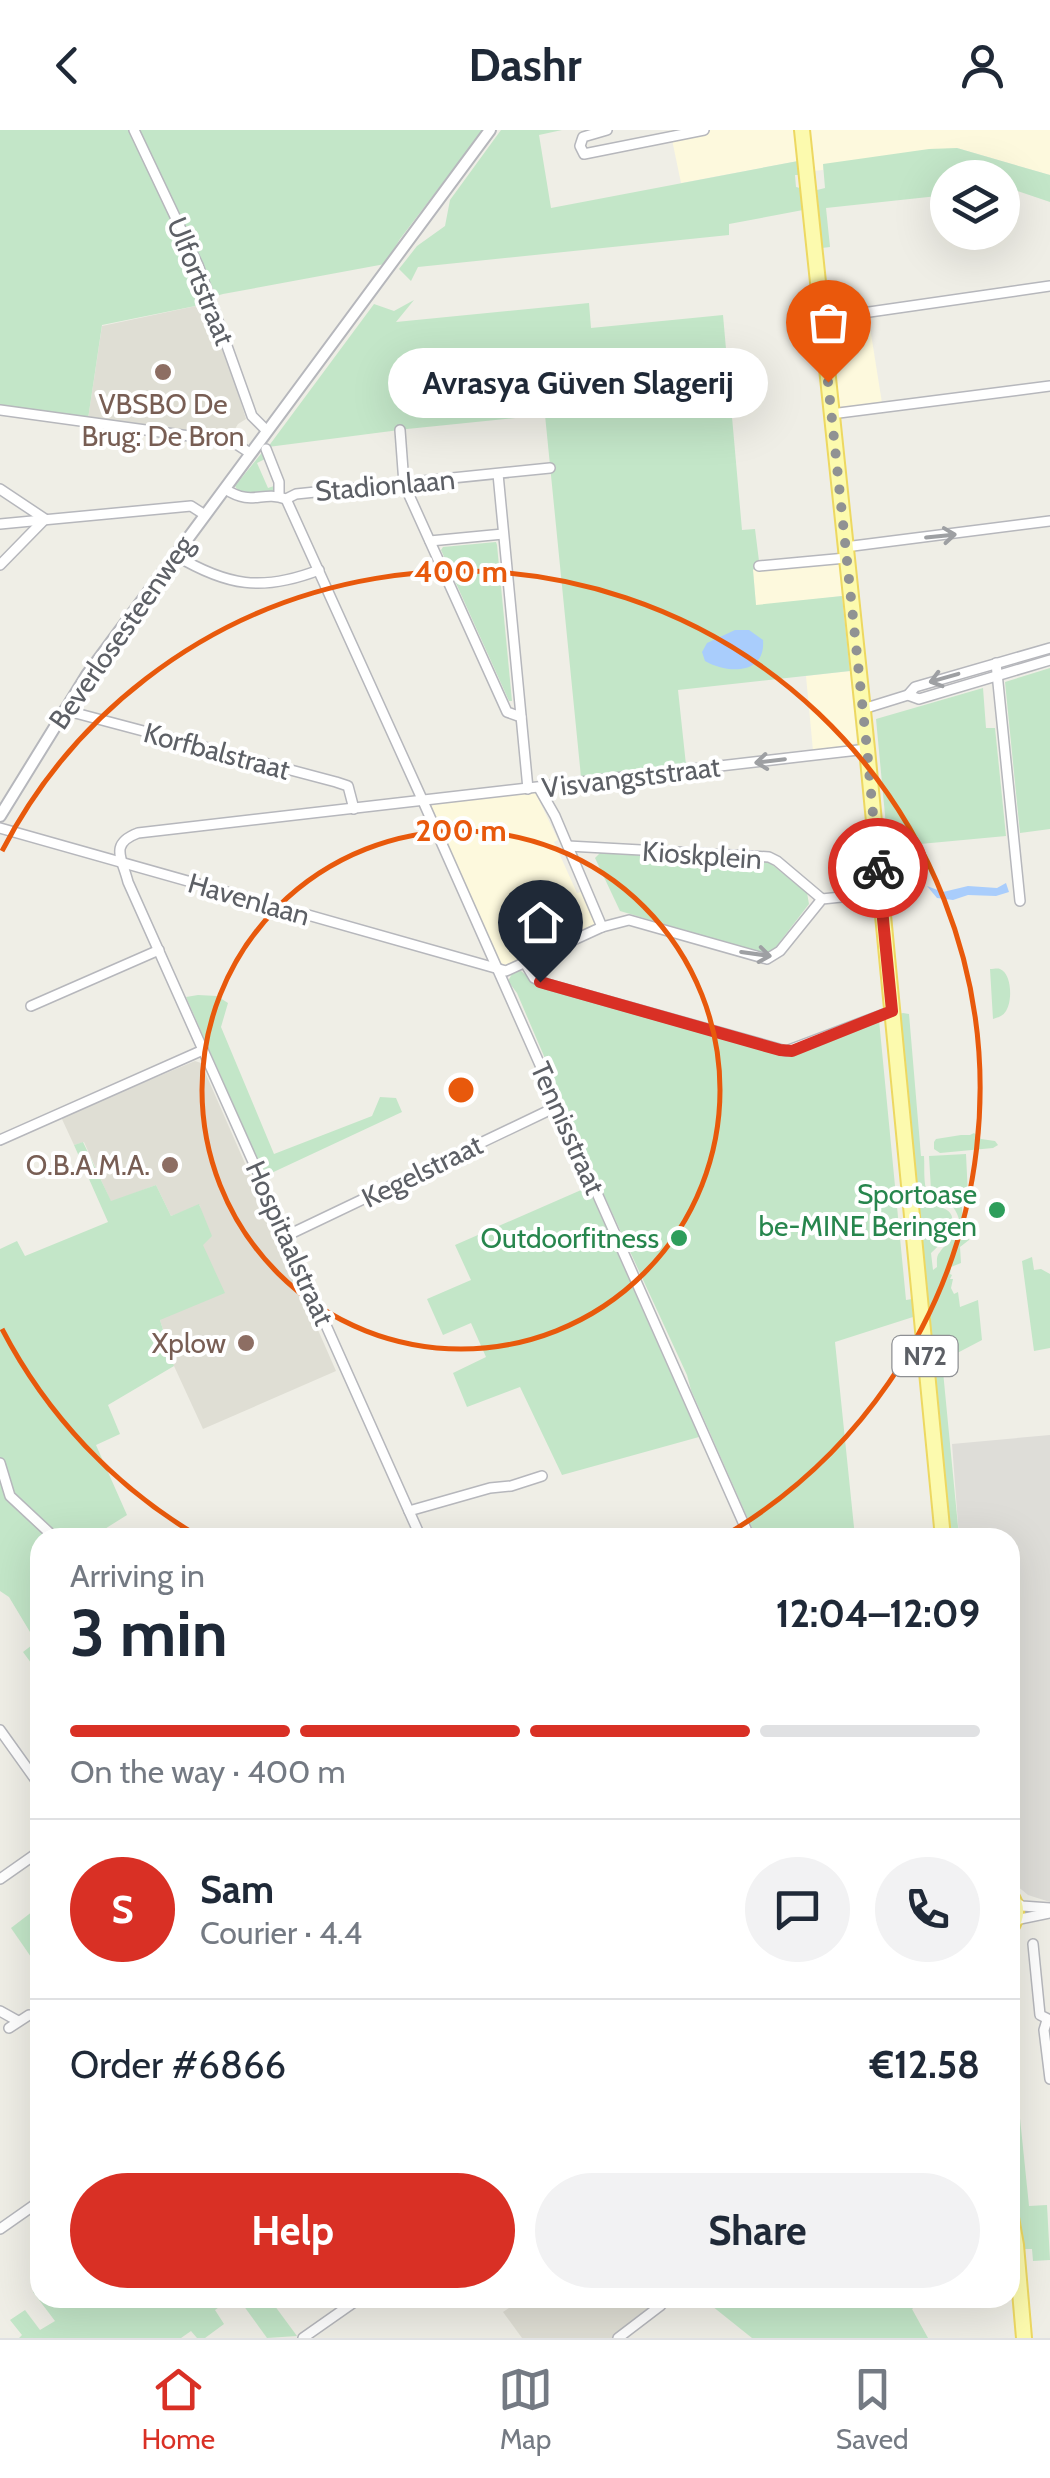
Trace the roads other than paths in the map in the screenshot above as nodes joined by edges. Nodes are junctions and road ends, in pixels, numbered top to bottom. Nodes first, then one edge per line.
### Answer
1 (134, 130) edge
2 (490, 130) edge
3 (607, 130) edge
4 (704, 130) edge
5 (802, 130) edge
6 (678, 133) edge
7 (1050, 286) edge
8 (821, 319) junction
9 (1050, 386) edge
10 (0, 410) edge
11 (831, 414) junction
12 (400, 430) dead end
13 (266, 432) junction
14 (266, 449) dead end
15 (250, 454) junction
16 (550, 468) dead end
17 (498, 474) junction
18 (404, 484) junction
19 (225, 488) junction
20 (0, 489) edge
21 (282, 498) junction
22 (205, 515) junction
23 (45, 519) junction
24 (1050, 521) edge
25 (0, 524) edge
26 (503, 534) junction
27 (430, 542) junction
28 (845, 552) junction
29 (175, 555) junction
30 (0, 565) edge
31 (758, 566) dead end
32 (319, 570) junction
33 (1050, 648) edge
34 (1050, 660) edge
35 (996, 663) junction
36 (997, 675) junction
37 (908, 695) junction
38 (863, 708) junction
39 (64, 710) junction
40 (521, 717) junction
41 (867, 749) junction
42 (534, 788) junction
43 (422, 799) junction
44 (354, 809) junction
45 (0, 816) edge
46 (0, 828) edge
47 (568, 846) junction
48 (123, 863) junction
49 (880, 893) junction
50 (822, 898) junction
51 (1020, 902) dead end
52 (607, 925) junction
53 (158, 950) junction
54 (525, 962) junction
55 (498, 970) junction
56 (31, 1006) dead end
57 (892, 1011) junction
58 (203, 1050) junction
59 (558, 1106) junction
60 (0, 1140) edge
61 (286, 1236) junction
62 (0, 1463) edge
63 (542, 1476) dead end
64 (409, 1511) junction
65 (45, 1528) edge
66 (417, 1528) edge
67 (746, 1528) edge
68 (942, 1528) edge
69 (0, 1730) edge
70 (30, 1772) edge
71 (30, 1858) edge
72 (0, 1880) edge
73 (1020, 1905) edge
74 (1050, 1910) edge
75 (1020, 1922) edge
76 (1034, 1944) dead end
77 (0, 2011) edge
78 (28, 2015) dead end
79 (1048, 2020) edge
80 (1050, 2080) edge
81 (30, 2208) edge
82 (0, 2229) edge
83 (1020, 2292) edge
84 (346, 2308) edge
85 (657, 2308) edge
86 (1014, 2308) edge
87 (304, 2338) edge
88 (618, 2338) edge
89 (1016, 2338) edge
90 (1024, 2338) edge

1 - 13 street, Ulfortstraat
2 - 13 street, Beverlosesteenweg
3 - 6 street
4 - 6 street
5 - 8 main road, N72
7 - 8 street
8 - 11 main road, N72
9 - 11 street
10 - 15 street
11 - 28 main road, N72
12 - 18 street
13 - 15 street, Beverlosesteenweg
14 - 21 street, Tennisstraat
15 - 19 street, Beverlosesteenweg
16 - 17 street, Stadionlaan
17 - 18 street, Stadionlaan
17 - 26 street
18 - 21 street, Stadionlaan
18 - 27 street
19 - 21 street, Stadionlaan
19 - 22 street, Beverlosesteenweg
20 - 23 street
21 - 32 street, Tennisstraat
22 - 23 street
22 - 29 street, Beverlosesteenweg
23 - 25 street
23 - 30 street
28 -> 24 street
26 - 27 street
26 - 40 street
27 - 40 street
28 - 31 street
28 - 38 main road, N72
29 - 32 street
29 - 39 street, Beverlosesteenweg
32 - 43 street, Tennisstraat
33 - 35 street
34 - 36 street
35 - 36 street
35 -> 37 street
36 - 37 street
36 - 51 street
37 - 38 street
38 - 41 main road, N72
39 - 44 street, Korfbalstraat
39 - 45 street, Beverlosesteenweg
40 - 42 street
41 -> 42 street, Visvangststraat
41 - 49 main road, N72
42 - 43 street, Visvangststraat
42 - 47 street
43 - 44 street, Visvangststraat
43 - 55 street, Tennisstraat
44 - 48 street, Visvangststraat
46 - 48 street, Havenlaan
47 - 50 street, Kioskplein
47 - 52 street
48 - 53 street, Hospitaalstraat
48 - 55 street, Havenlaan
49 - 50 street
49 - 57 main road, N72
52 -> 50 street
52 - 54 street
53 - 56 street
53 - 58 street, Hospitaalstraat
54 - 55 street
54 - 57 street
55 - 59 street, Tennisstraat
57 - 68 main road, N72
58 - 60 street
58 - 61 street, Hospitaalstraat
59 - 61 street, Kegelstraat
59 - 67 street, Tennisstraat
61 - 64 street, Hospitaalstraat
62 - 65 street
63 - 64 street
64 - 66 street, Hospitaalstraat
69 - 70 street
71 - 72 street
73 - 74 street
74 - 75 street
76 - 79 street
77 - 78 street
79 - 80 street
81 - 82 street
83 - 90 main road
84 - 87 street
85 - 88 street
86 - 89 main road

